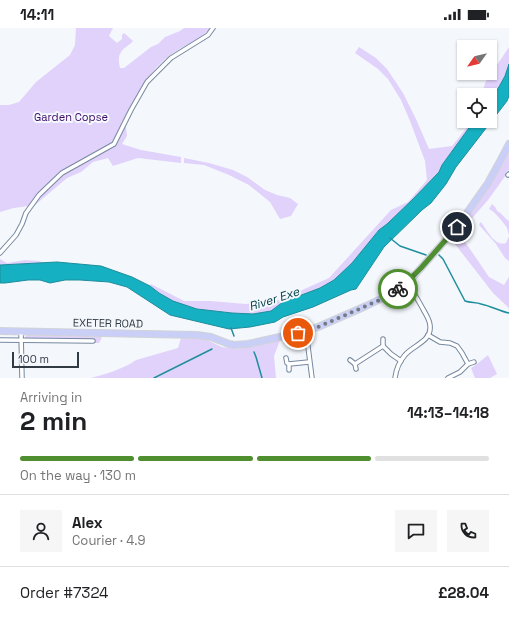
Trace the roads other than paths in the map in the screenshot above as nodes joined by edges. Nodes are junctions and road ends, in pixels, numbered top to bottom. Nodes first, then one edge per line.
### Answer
1 (213, 28) edge
2 (509, 144) edge
3 (0, 253) edge
4 (407, 282) junction
5 (0, 331) edge
6 (306, 331) junction
7 (22, 332) junction
8 (428, 335) junction
9 (383, 339) dead end
10 (0, 340) edge
11 (22, 340) junction
12 (93, 341) dead end
13 (383, 346) junction
14 (286, 358) dead end
15 (350, 360) dead end
16 (401, 361) junction
17 (309, 362) junction
18 (474, 362) dead end
19 (289, 364) junction
20 (355, 364) junction
21 (468, 364) junction
22 (356, 369) dead end
23 (289, 370) dead end
24 (22, 378) edge
25 (312, 378) edge
26 (394, 378) edge
27 (448, 378) edge

1 - 3 street
2 - 4 main road
4 - 6 main road
4 - 8 street
5 - 7 main road, EXETER ROAD
6 - 7 main road, EXETER ROAD
6 - 17 street
7 - 11 street
8 - 16 street
8 - 21 street
9 - 13 street
10 - 11 street
11 - 12 street
11 - 24 street
13 - 16 street
13 - 20 street
14 - 19 street
15 - 20 street
16 - 26 street
17 - 19 street
17 - 25 street
18 - 21 street
19 - 23 street
20 - 22 street
21 - 27 street

